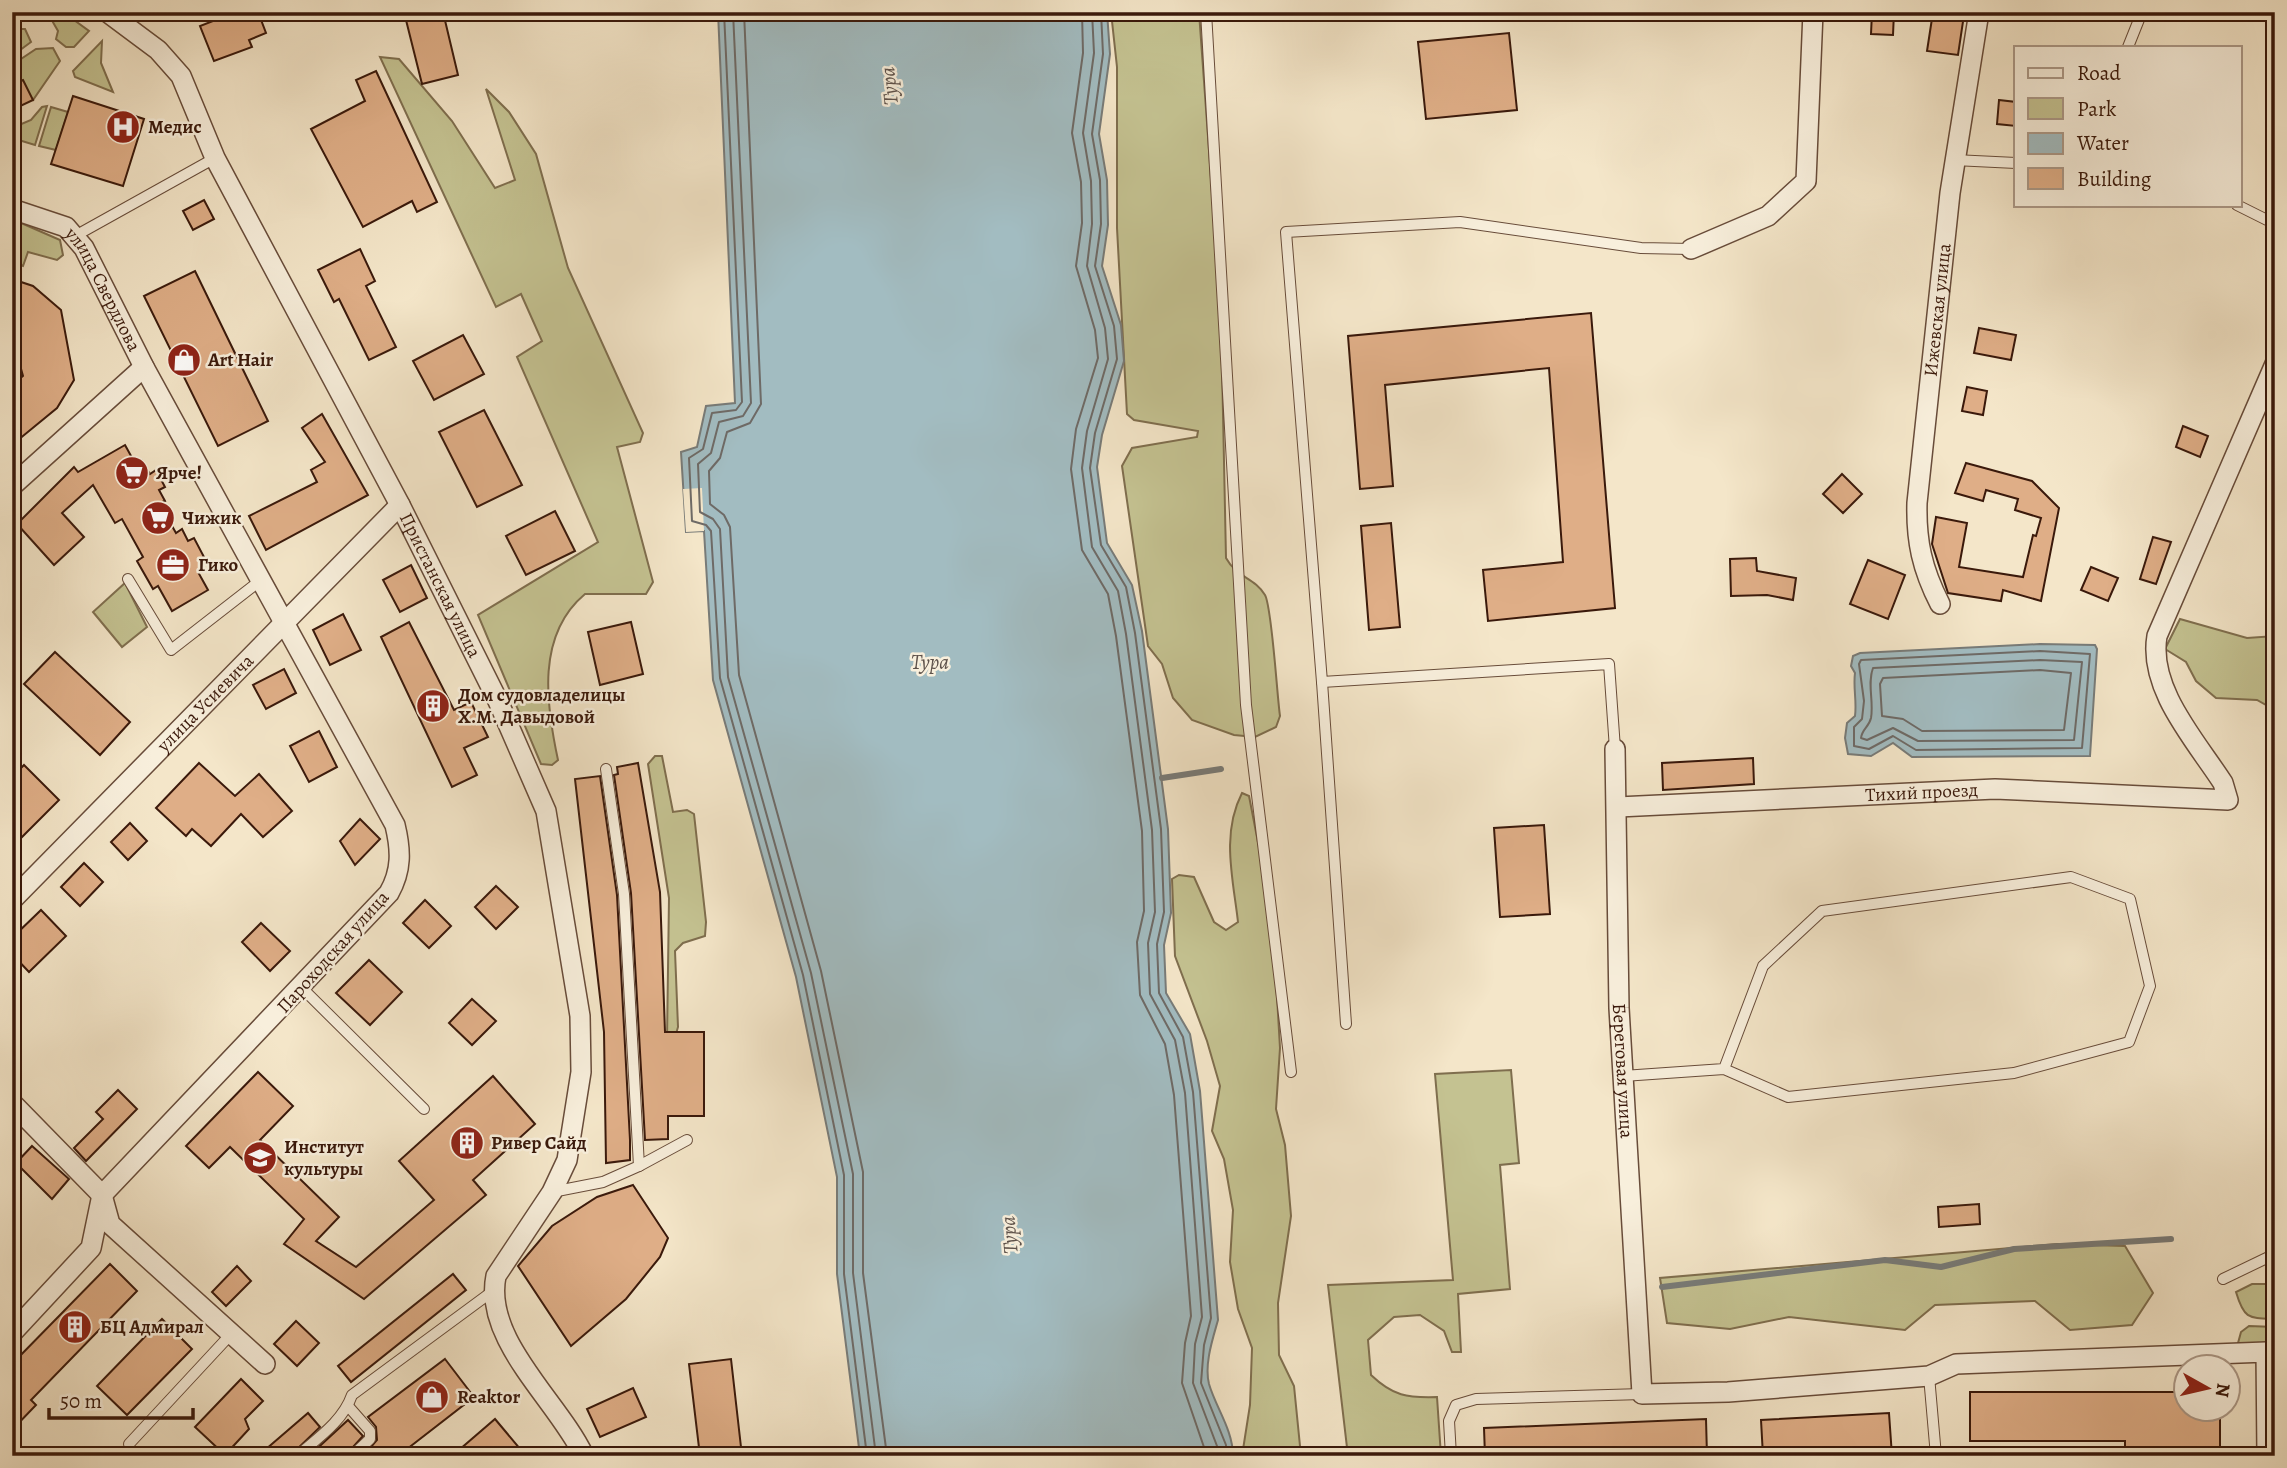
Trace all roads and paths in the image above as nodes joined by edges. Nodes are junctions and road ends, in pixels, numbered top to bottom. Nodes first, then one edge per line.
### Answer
1 (107, 12) edge
2 (1206, 12) edge
3 (1813, 12) edge
4 (1979, 12) edge
5 (2142, 12) edge
6 (2128, 46) edge
7 (215, 158) junction
8 (1954, 160) junction
9 (2014, 163) edge
10 (2239, 206) edge
11 (12, 209) edge
12 (2275, 224) edge
13 (75, 236) junction
14 (1691, 249) joint
15 (2275, 364) edge
16 (144, 367) junction
17 (12, 486) edge
18 (400, 505) junction
19 (128, 579) dead end
20 (261, 580) junction
21 (1940, 604) dead end
22 (284, 623) junction
23 (1322, 682) junction
24 (1615, 748) joint
25 (606, 769) dead end
26 (1618, 807) junction
27 (12, 900) edge
28 (302, 988) junction
29 (1346, 1024) dead end
30 (1724, 1069) junction
31 (1291, 1072) dead end
32 (1623, 1076) junction
33 (12, 1103) edge
34 (424, 1109) dead end
35 (687, 1140) dead end
36 (639, 1166) junction
37 (552, 1192) junction
38 (102, 1195) junction
39 (2275, 1254) edge
40 (2223, 1279) dead end
41 (493, 1291) junction
42 (12, 1333) edge
43 (232, 1333) junction
44 (265, 1364) dead end
45 (1929, 1376) junction
46 (1642, 1394) junction
47 (348, 1406) junction
48 (129, 1444) dead end
49 (297, 1456) edge
50 (352, 1456) edge
51 (584, 1456) edge
52 (1451, 1456) edge
53 (1936, 1456) edge
54 (2267, 1456) edge

1 - 7 street, Пристанская улица
2 - 31 lane
3 - 14 street
4 - 8 street, Ижевская улица
5 - 6 lane
7 - 13 lane
7 - 18 street, Пристанская улица
8 - 9 lane
8 - 21 street, Ижевская улица
10 - 12 lane
11 - 13 street, улица Свердлова
13 - 16 street, улица Свердлова
14 - 23 lane
15 - 26 street, Тихий проезд
16 - 17 street
16 - 20 street, Пароходская улица
18 - 22 street, улица Усиевича
18 - 37 street, Пристанская улица
19 - 20 lane
20 - 22 street, Пароходская улица
22 - 27 street, улица Усиевича
22 - 28 street, Пароходская улица
23 - 24 lane
23 - 29 lane
24 - 26 street, Береговая улица
25 - 36 lane
26 - 32 street, Береговая улица
28 - 34 lane
28 - 38 street, Пароходская улица
30 - 30 lane
30 - 32 lane
32 - 46 street, Береговая улица
33 - 38 street
35 - 36 lane
36 - 37 lane
37 - 41 street, Пристанская улица
38 - 42 street
38 - 43 street
39 - 40 lane
41 - 47 lane
41 - 51 street
43 - 44 street
43 - 48 lane
45 - 46 street
45 - 53 lane
45 - 54 street
46 - 52 lane
47 - 49 lane
47 - 50 lane

